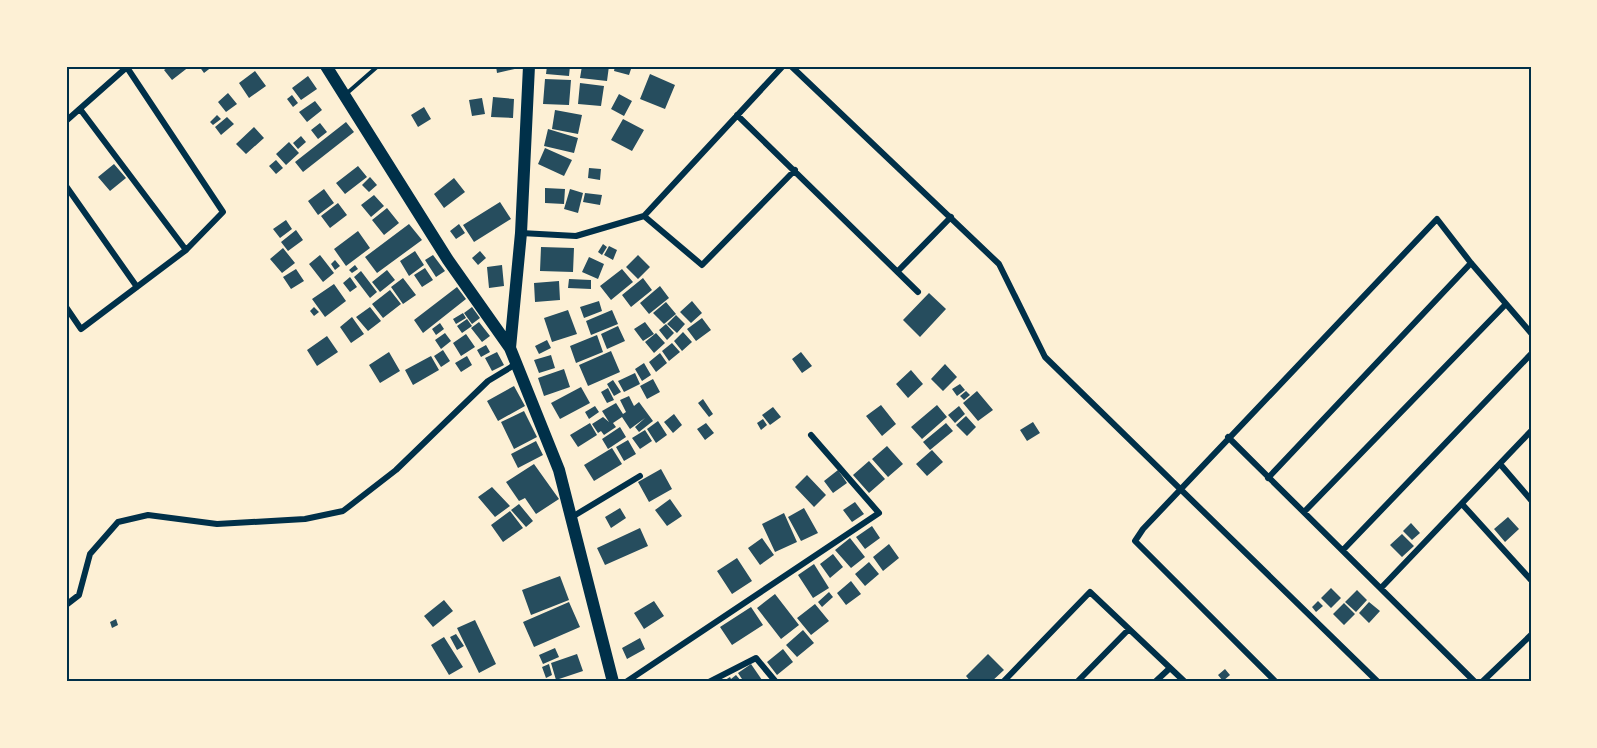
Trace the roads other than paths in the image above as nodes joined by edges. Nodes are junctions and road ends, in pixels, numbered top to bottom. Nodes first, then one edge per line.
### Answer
1 (326, 66) edge
2 (378, 66) edge
3 (529, 66) edge
4 (783, 66) edge
5 (792, 66) edge
6 (127, 67) edge
7 (345, 94) junction
8 (80, 108) junction
9 (736, 115) junction
10 (66, 121) edge
11 (795, 170) junction
12 (66, 186) edge
13 (644, 216) junction
14 (951, 218) junction
15 (521, 233) junction
16 (186, 250) junction
17 (1471, 263) junction
18 (898, 271) junction
19 (137, 287) junction
20 (918, 292) dead end
21 (1506, 304) junction
22 (66, 308) edge
23 (1531, 333) edge
24 (510, 348) junction
25 (1531, 354) edge
26 (516, 364) junction
27 (1531, 431) edge
28 (811, 435) dead end
29 (1228, 437) junction
30 (1500, 464) junction
31 (640, 476) dead end
32 (1268, 478) junction
33 (1180, 488) junction
34 (1531, 500) edge
35 (1462, 504) junction
36 (1304, 512) junction
37 (572, 517) junction
38 (1343, 550) junction
39 (1531, 580) edge
40 (1382, 587) junction
41 (66, 605) edge
42 (1129, 629) junction
43 (1531, 635) edge
44 (1170, 668) junction
45 (613, 682) edge
46 (626, 682) edge
47 (709, 682) edge
48 (776, 682) edge
49 (1003, 682) edge
50 (1077, 682) edge
51 (1155, 682) edge
52 (1185, 682) edge
53 (1276, 682) edge
54 (1378, 682) edge
55 (1474, 682) edge
56 (1482, 682) edge

1 - 7 main road
2 - 7 lane
3 - 15 main road
4 - 9 street
5 - 14 street
6 - 8 street
6 - 16 street
7 - 24 main road
8 - 10 street
8 - 16 street
9 - 11 street
9 - 13 street
11 - 13 street
11 - 18 street
12 - 19 street
13 - 15 street
14 - 18 street
14 - 33 street
15 - 24 main road
16 - 19 street
17 - 21 street
17 - 29 street
17 - 32 street
18 - 20 street
19 - 22 street
21 - 23 street
21 - 36 street
24 - 26 main road
25 - 38 street
26 - 37 main road
26 - 41 street
27 - 30 street
28 - 46 street
29 - 32 street
29 - 33 street
30 - 34 street
30 - 35 street
31 - 37 street
32 - 36 street
33 - 53 street
33 - 54 street
35 - 39 street
35 - 40 street
36 - 38 street
37 - 45 main road
38 - 40 street
40 - 55 street
42 - 44 street
42 - 49 street
42 - 50 street
43 - 56 street
44 - 51 street
44 - 52 street
47 - 48 street

